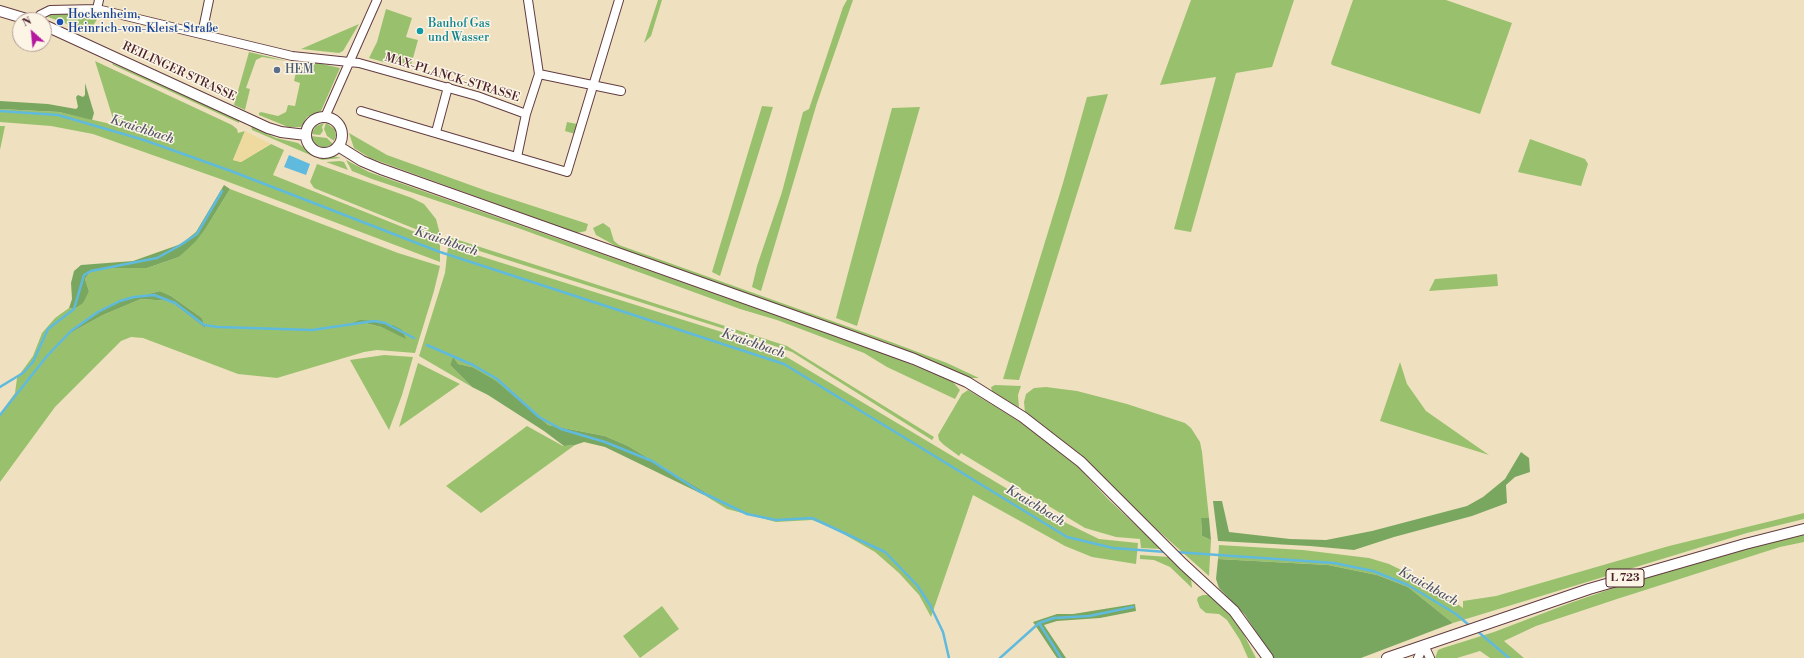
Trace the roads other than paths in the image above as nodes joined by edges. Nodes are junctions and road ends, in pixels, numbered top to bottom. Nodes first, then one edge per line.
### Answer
1 (99, 0) edge
2 (209, 0) edge
3 (377, 0) edge
4 (528, 0) edge
5 (619, 0) edge
6 (97, 9) junction
7 (0, 11) edge
8 (46, 12) edge
9 (12, 15) edge
10 (52, 29) edge
11 (202, 34) junction
12 (349, 62) junction
13 (539, 74) junction
14 (593, 86) junction
15 (448, 88) junction
16 (621, 91) dead end
17 (361, 111) dead end
18 (526, 114) junction
19 (325, 117) junction
20 (436, 132) junction
21 (306, 135) junction
22 (338, 146) junction
23 (517, 156) junction
24 (1804, 529) edge
25 (1254, 638) junction
26 (1424, 644) junction
27 (1261, 658) edge
28 (1268, 658) edge
29 (1387, 658) edge
30 (1418, 658) edge
31 (1430, 658) edge

1 - 6 street
2 - 11 street
3 - 12 street
4 - 13 street, MAX-PLANCK-STRASSE
5 - 14 street
6 - 8 street, MAX-PLANCK-STRASSE
6 - 11 street, MAX-PLANCK-STRASSE
7 - 9 main road
10 - 21 main road, REILINGER STRASSE
11 - 12 street, MAX-PLANCK-STRASSE
12 - 15 street, MAX-PLANCK-STRASSE
12 - 19 street
13 - 14 street
13 - 18 street, MAX-PLANCK-STRASSE
14 - 16 street
14 - 23 street
15 - 18 street, MAX-PLANCK-STRASSE
15 - 20 street
17 - 20 street
18 - 23 street
19 - 21 main road
19 - 22 main road
20 - 23 street
21 - 22 main road
22 - 25 main road
24 - 26 main road, L 723
25 - 27 main road
25 - 28 main road
26 - 29 main road, L 723
26 - 30 street
26 - 31 street

